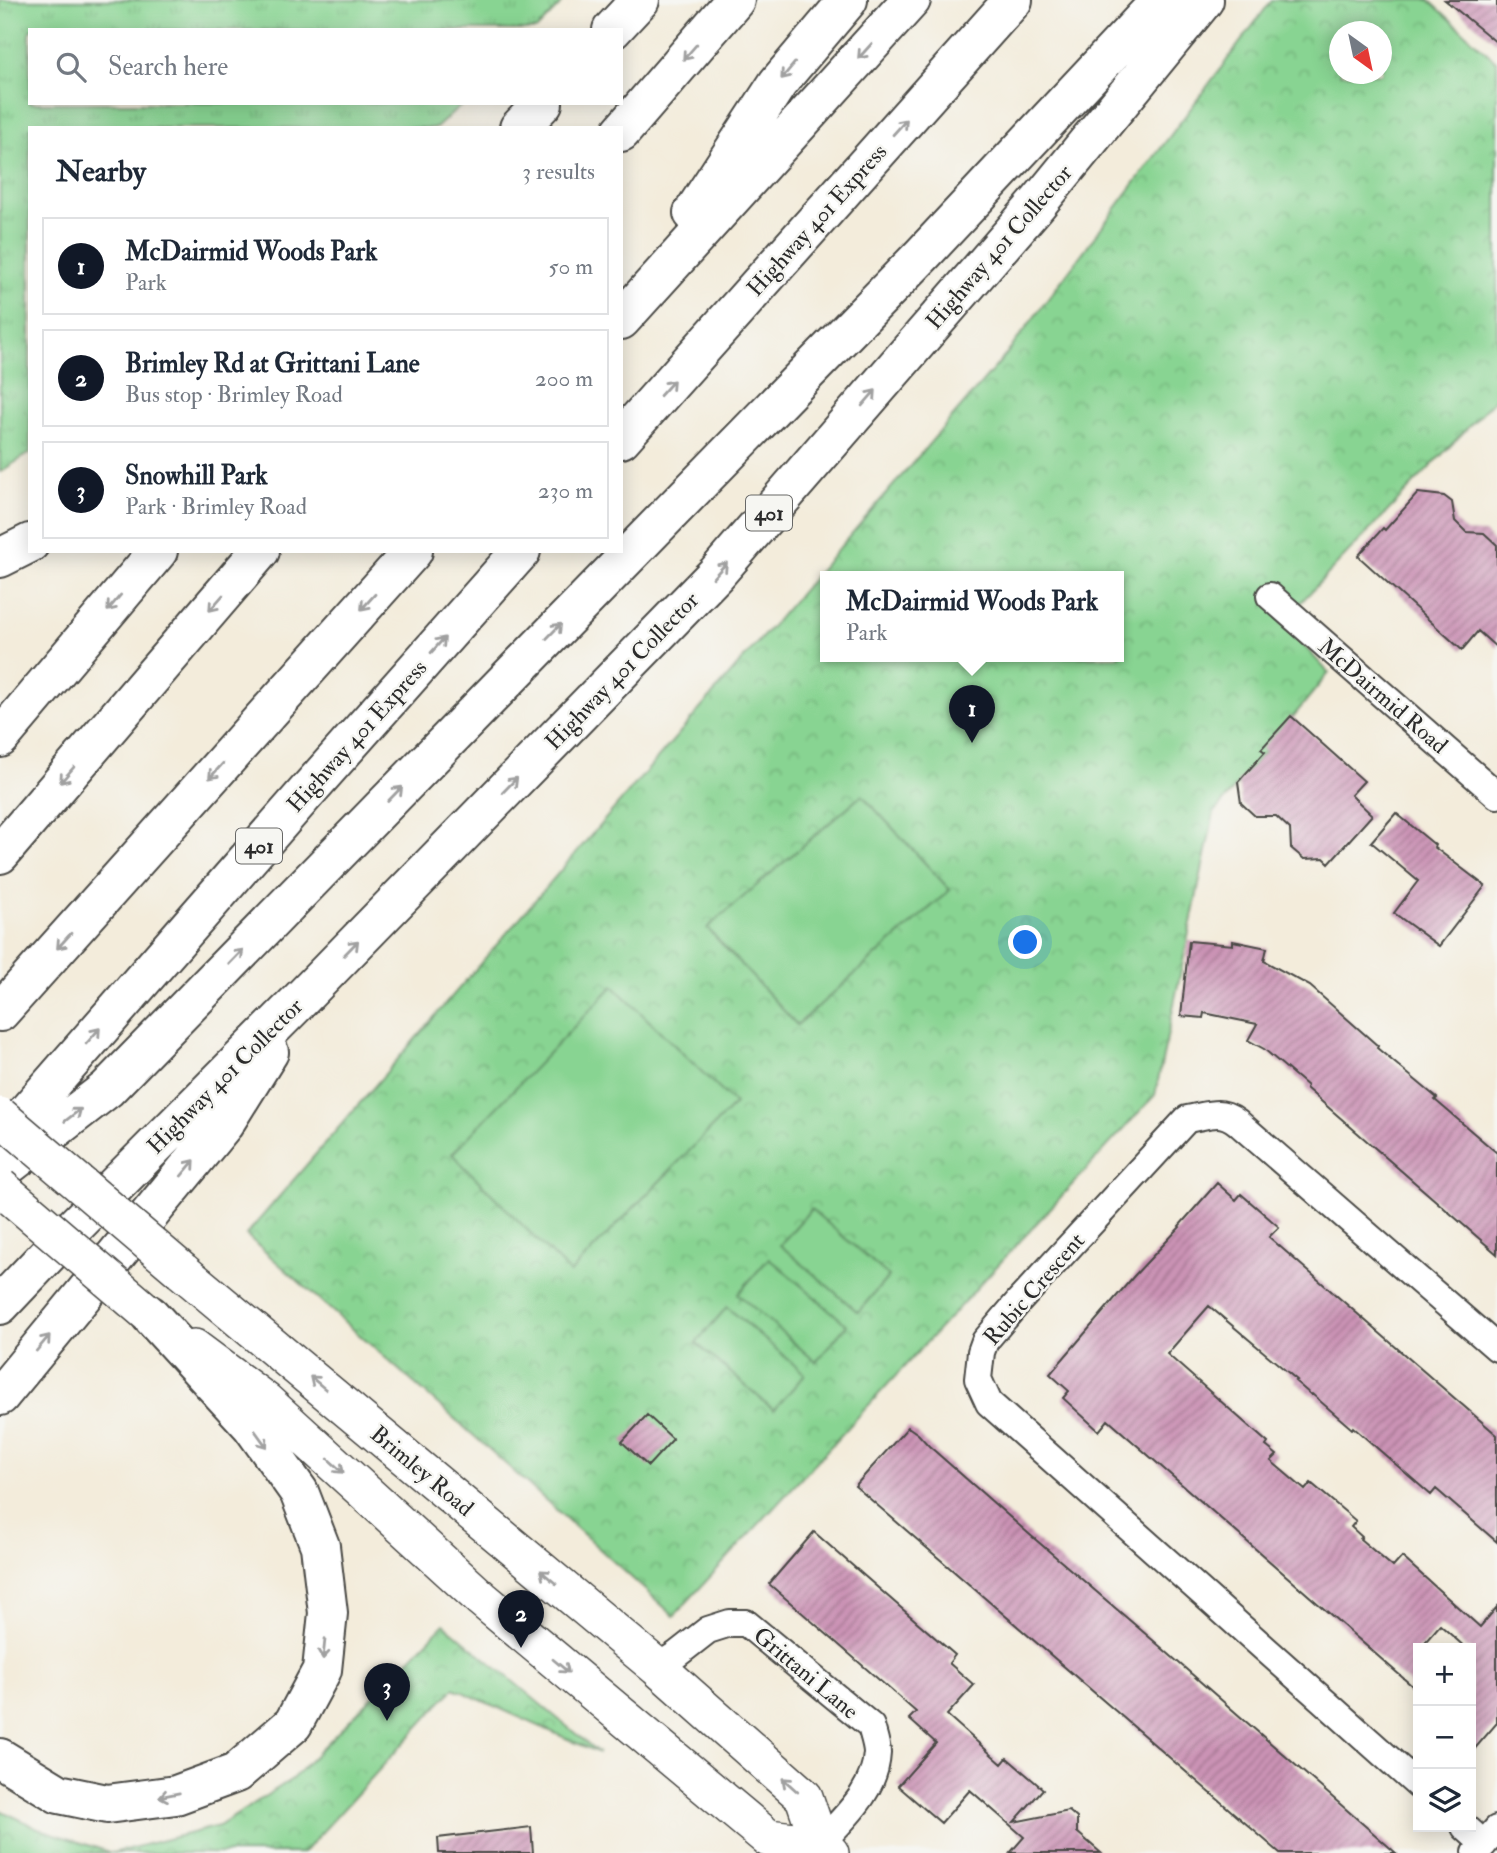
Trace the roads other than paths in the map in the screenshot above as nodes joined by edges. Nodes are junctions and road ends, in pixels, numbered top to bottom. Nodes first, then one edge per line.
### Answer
1 (640, 0) edge
2 (735, 0) edge
3 (849, 0) edge
4 (911, 0) edge
5 (1013, 0) edge
6 (1161, 0) edge
7 (1204, 0) edge
8 (614, 28) edge
9 (540, 105) edge
10 (521, 126) edge
11 (623, 130) edge
12 (625, 316) edge
13 (623, 437) edge
14 (28, 544) edge
15 (156, 553) edge
16 (258, 553) edge
17 (412, 553) edge
18 (519, 553) edge
19 (0, 558) edge
20 (1270, 596) dead end
21 (0, 738) edge
22 (1497, 795) edge
23 (0, 854) edge
24 (303, 997) junction
25 (0, 1012) edge
26 (0, 1116) edge
27 (0, 1143) edge
28 (0, 1172) edge
29 (0, 1187) edge
30 (0, 1305) edge
31 (150, 1315) junction
32 (1497, 1348) edge
33 (0, 1396) edge
34 (657, 1667) junction
35 (0, 1758) edge
36 (1413, 1781) edge
37 (825, 1849) edge

1 - 8 highway
2 -> 11 highway
3 -> 12 highway
4 -> 12 highway
13 -> 5 highway, Highway 401 Express
28 -> 6 highway
24 -> 7 highway, Highway 401 Collector / 401
9 - 10 highway
14 - 19 highway
15 -> 21 highway
16 -> 23 highway
17 -> 25 highway
27 -> 18 highway, Highway 401 Express / 401
20 - 22 street, McDairmid Road
24 - 30 highway, Highway 401 Collector / 401
33 -> 24 highway
34 -> 26 main road, Brimley Road, bridge
29 - 31 main road, bridge
31 -> 35 highway
31 -> 37 main road
32 - 36 street, Rubic Crescent
37 -> 34 main road, Brimley Road
34 - 37 street, Grittani Lane

